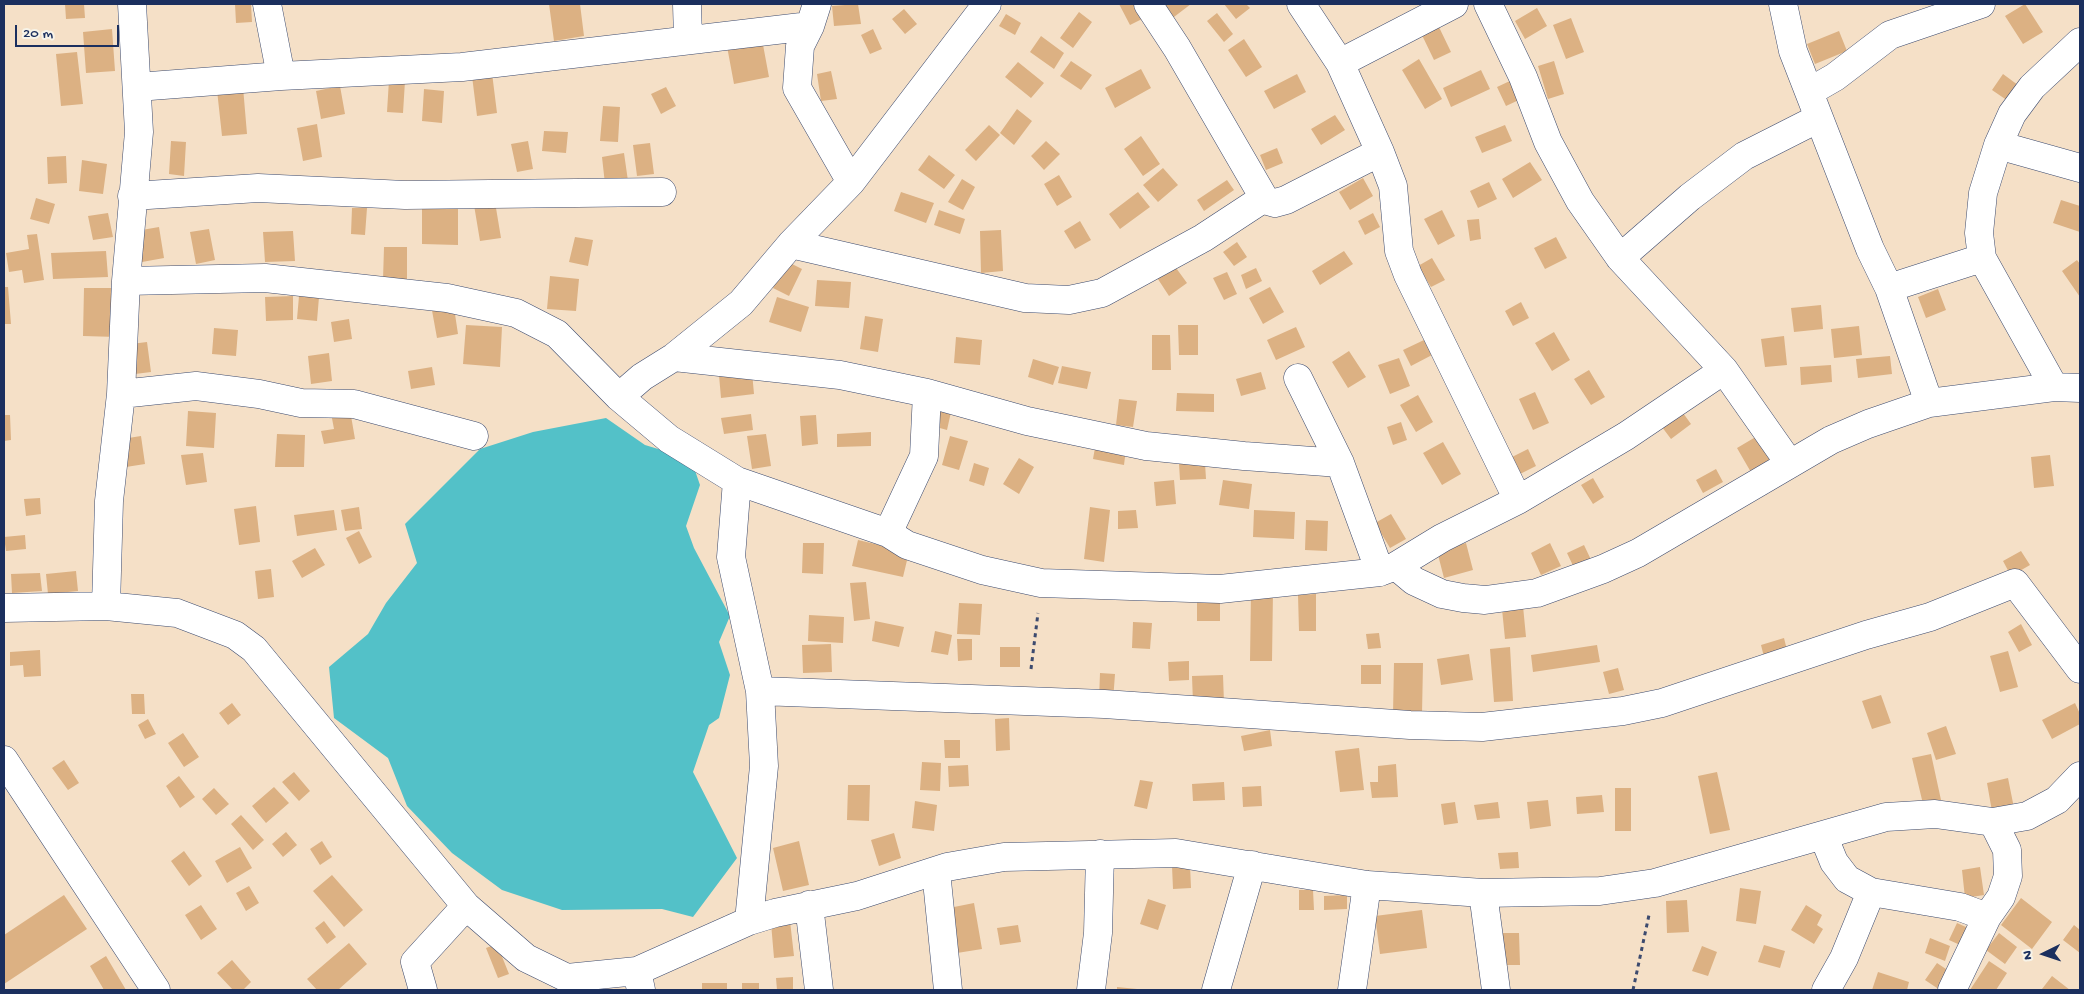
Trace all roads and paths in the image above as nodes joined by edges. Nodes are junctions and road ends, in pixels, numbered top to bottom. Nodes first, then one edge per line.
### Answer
1 (132, 4) edge
2 (267, 4) edge
3 (687, 4) edge
4 (988, 4) edge
5 (1148, 4) edge
6 (1301, 4) edge
7 (1454, 4) edge
8 (1488, 4) edge
9 (1783, 4) edge
10 (1981, 4) edge
11 (813, 15) edge
12 (688, 39) junction
13 (2080, 42) edge
14 (1340, 63) junction
15 (281, 76) junction
16 (137, 87) junction
17 (1809, 92) junction
18 (1819, 118) junction
19 (1998, 145) junction
20 (1380, 152) junction
21 (2080, 168) edge
22 (851, 182) junction
23 (662, 192) dead end
24 (132, 196) junction
25 (1264, 198) junction
26 (791, 244) junction
27 (1620, 258) junction
28 (1982, 258) junction
29 (126, 281) junction
30 (1889, 288) junction
31 (674, 357) junction
32 (1724, 370) junction
33 (1298, 378) dead end
34 (2067, 388) edge
35 (121, 394) junction
36 (928, 394) junction
37 (619, 397) junction
38 (1929, 403) junction
39 (474, 436) dead end
40 (1340, 463) junction
41 (1790, 464) junction
42 (738, 482) junction
43 (1518, 500) junction
44 (888, 533) junction
45 (1388, 569) junction
46 (1041, 583) junction
47 (106, 606) junction
48 (4, 608) edge
49 (2080, 669) edge
50 (760, 691) junction
51 (1025, 701) junction
52 (5, 768) edge
53 (2080, 776) edge
54 (1993, 822) junction
55 (1823, 835) junction
56 (1100, 854) junction
57 (1252, 865) junction
58 (936, 871) junction
59 (1655, 883) junction
60 (1367, 885) junction
61 (1870, 892) junction
62 (1483, 893) junction
63 (809, 905) junction
64 (466, 906) junction
65 (1987, 917) junction
66 (749, 921) junction
67 (639, 981) edge
68 (156, 990) edge
69 (423, 990) edge
70 (819, 990) edge
71 (948, 990) edge
72 (1091, 990) edge
73 (1216, 990) edge
74 (1352, 990) edge
75 (1496, 990) edge
76 (1633, 990) edge
77 (1826, 990) edge
78 (1952, 990) edge

1 - 16 street
2 - 15 street
3 - 12 street
4 - 22 street
5 - 25 street
6 - 14 street
7 - 14 street
8 - 27 street
9 - 17 street
10 - 17 street
11 - 12 street
11 - 22 street
12 - 15 street
13 - 19 street
14 - 20 street
15 - 16 street
16 - 24 street
17 - 18 street
18 - 27 street
18 - 30 street
19 - 21 street
19 - 28 street
20 - 25 street
20 - 43 street
22 - 26 street
23 - 24 street
24 - 29 street
25 - 26 street
26 - 31 street
27 - 32 street
28 - 30 street
28 - 34 street
29 - 35 street
29 - 37 street
30 - 38 street
31 - 36 street
31 - 37 street
32 - 41 street
32 - 43 street
33 - 40 street
34 - 38 street
35 - 39 street
35 - 47 street
36 - 40 street
36 - 44 street
37 - 42 street
38 - 41 street
40 - 45 street
41 - 45 street
42 - 44 street
42 - 50 street
43 - 45 street
44 - 46 street
45 - 46 street
46 - 51 path
47 - 48 street
47 - 64 street
49 - 51 street
50 - 51 street
50 - 66 street
52 - 68 street
53 - 54 street
54 - 55 street
54 - 65 street
55 - 59 street
55 - 61 street
56 - 57 street
56 - 58 street
56 - 72 street
57 - 60 street
57 - 73 street
58 - 63 street
58 - 71 street
59 - 62 street
59 - 76 path
60 - 62 street
60 - 74 street
61 - 65 street
61 - 77 street
62 - 75 street
63 - 66 street
63 - 70 street
64 - 67 street
64 - 69 street
65 - 78 street
66 - 67 street

